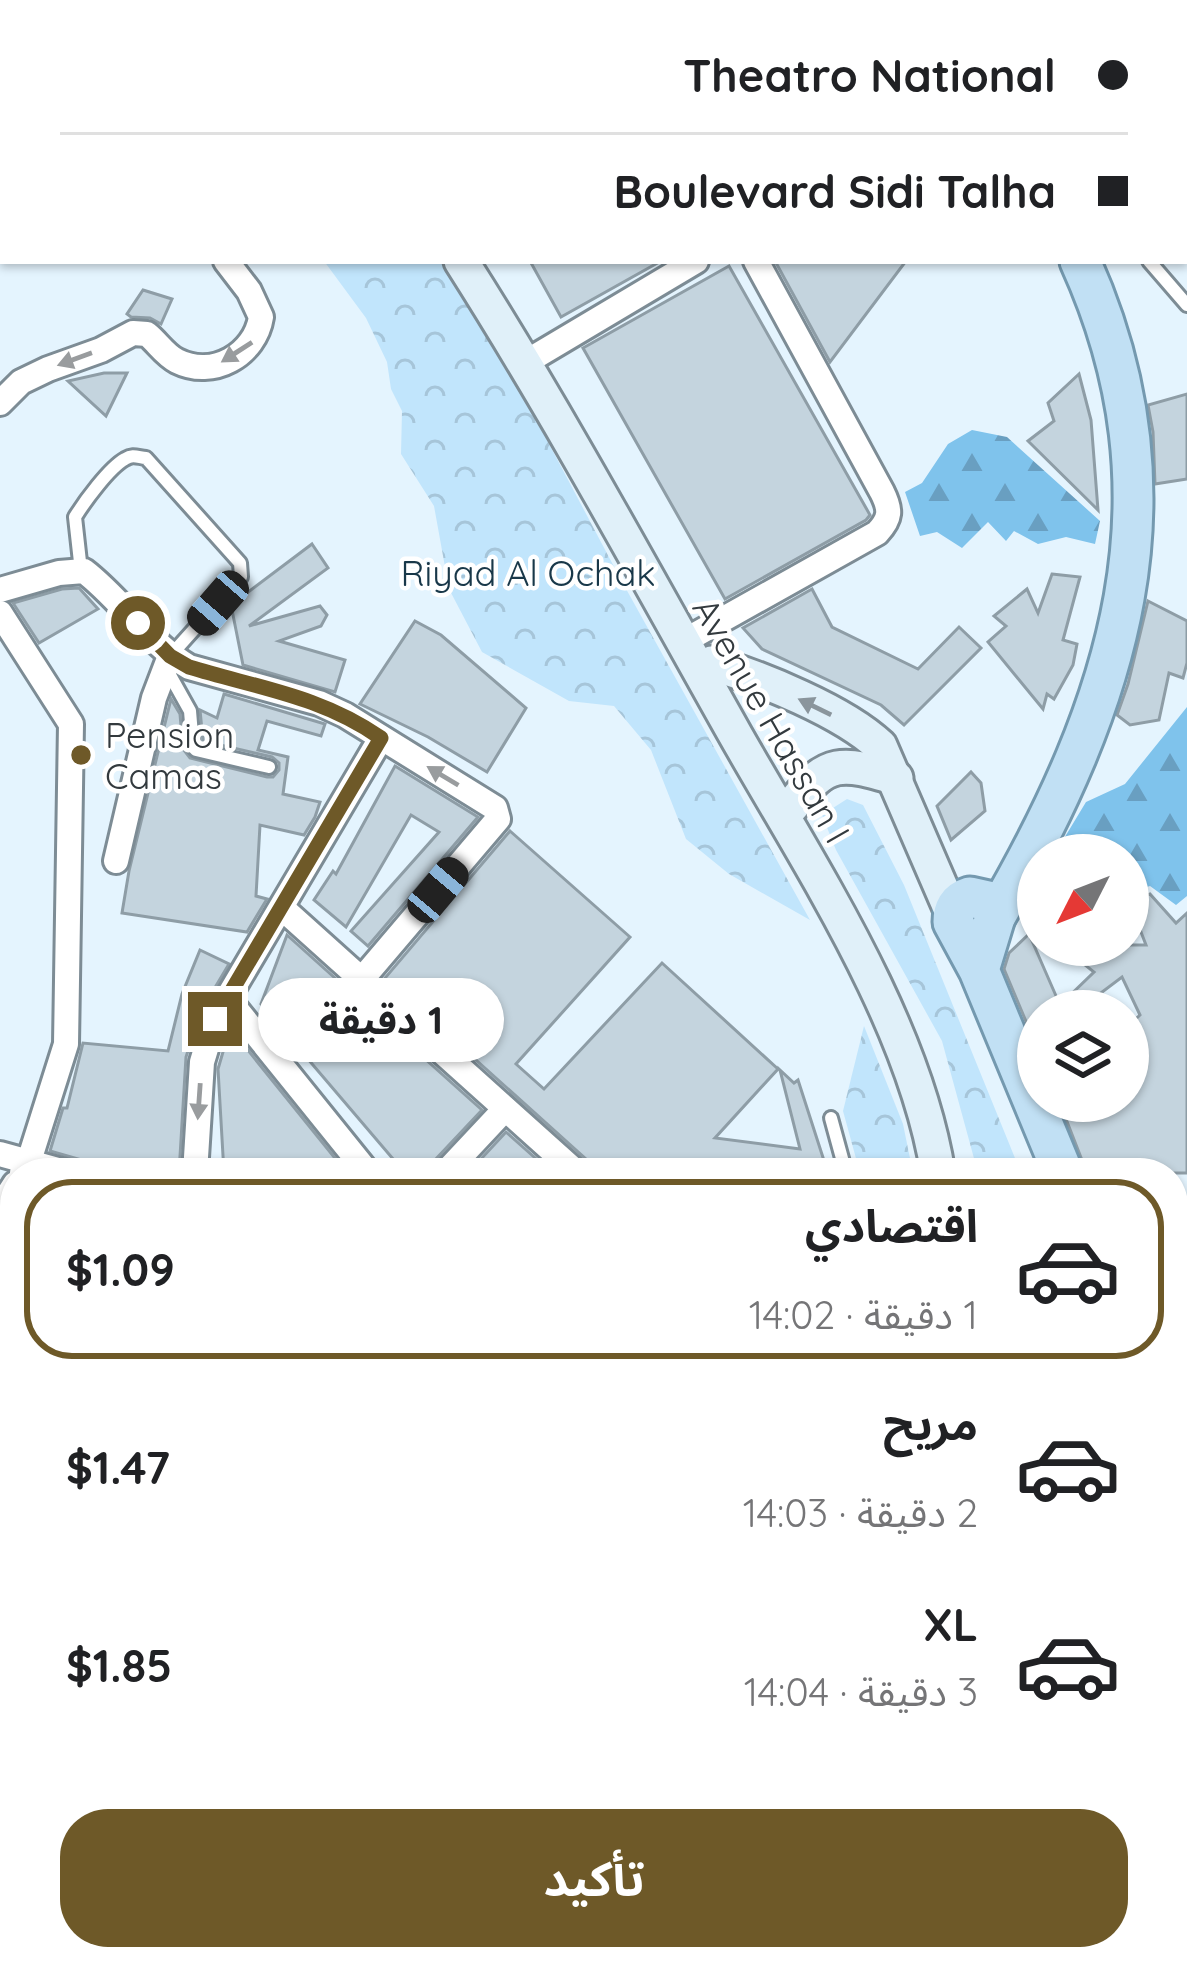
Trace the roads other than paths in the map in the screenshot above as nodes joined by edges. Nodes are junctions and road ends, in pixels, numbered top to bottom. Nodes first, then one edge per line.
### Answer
1 (463, 264) edge
2 (486, 264) edge
3 (691, 264) edge
4 (759, 264) edge
5 (1057, 264) edge
6 (1153, 264) edge
7 (232, 268) edge
8 (1091, 271) edge
9 (1187, 304) edge
10 (538, 355) junction
11 (0, 403) edge
12 (81, 571) junction
13 (0, 590) edge
14 (0, 613) edge
15 (704, 649) junction
16 (168, 662) junction
17 (381, 738) junction
18 (269, 767) dead end
19 (896, 778) junction
20 (793, 806) junction
21 (116, 861) dead end
22 (283, 908) junction
23 (975, 923) junction
24 (362, 979) junction
25 (226, 998) junction
26 (506, 1108) junction
27 (831, 1118) dead end
28 (29, 1158) edge
29 (196, 1158) edge
30 (356, 1158) edge
31 (459, 1158) edge
32 (561, 1158) edge
33 (842, 1158) edge
34 (934, 1158) edge
35 (952, 1158) edge
36 (1058, 1158) edge

1 - 34 main road, Avenue Hassan I
2 - 10 main road, Avenue Hassan I
3 - 10 street
4 - 15 street
5 - 23 main road
6 - 9 lane
7 -> 11 street
8 - 23 main road
10 - 15 main road, Avenue Hassan I
12 - 13 street
12 - 16 street
12 - 16 lane
14 - 28 street
19 -> 15 main road
15 - 20 main road, Avenue Hassan I
16 - 17 street
16 - 18 lane
16 - 21 street
17 - 22 street
24 -> 17 street
19 - 20 main road
19 - 23 main road
20 - 35 main road, Avenue Hassan I
22 - 24 street
22 - 25 street
23 - 36 main road
24 - 26 street
25 -> 29 street
25 - 30 street
26 - 31 street
26 - 32 street
27 - 33 lane

